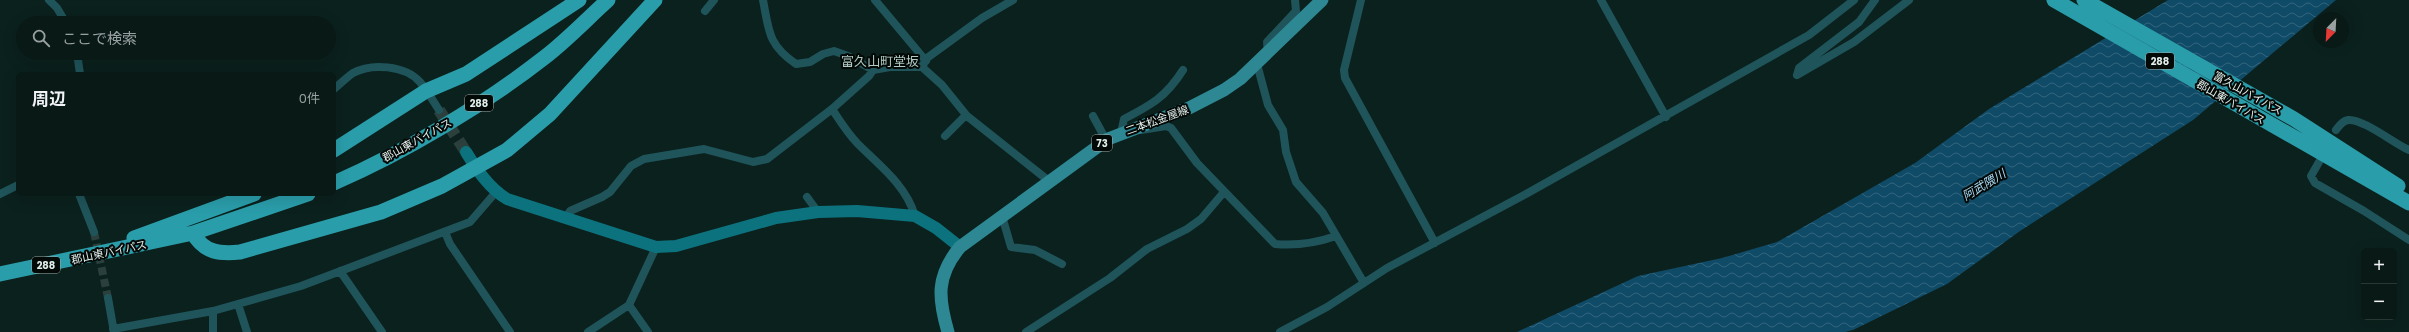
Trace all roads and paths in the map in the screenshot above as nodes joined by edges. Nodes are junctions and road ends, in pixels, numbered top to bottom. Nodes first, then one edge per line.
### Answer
1 (49, 0) edge
2 (579, 0) edge
3 (608, 0) edge
4 (655, 0) edge
5 (714, 0) edge
6 (763, 0) edge
7 (875, 0) edge
8 (1013, 0) edge
9 (1295, 0) edge
10 (1322, 0) edge
11 (1361, 0) edge
12 (1601, 0) edge
13 (1854, 0) edge
14 (1875, 0) edge
15 (1909, 0) edge
16 (2054, 0) edge
17 (2084, 0) edge
18 (705, 11) dead end
19 (62, 16) edge
20 (1268, 54) junction
21 (78, 60) edge
22 (924, 64) junction
23 (1257, 64) junction
24 (873, 70) junction
25 (1183, 70) dead end
26 (80, 72) edge
27 (336, 87) edge
28 (426, 91) junction
29 (832, 109) junction
30 (439, 110) tunnel mouth
31 (966, 115) junction
32 (1093, 116) dead end
33 (1666, 117) junction
34 (1134, 128) junction
35 (2336, 130) dead end
36 (1121, 133) junction
37 (945, 136) dead end
38 (1106, 140) junction
39 (336, 149) edge
40 (2409, 150) edge
41 (466, 152) tunnel mouth
42 (2319, 162) dead end
43 (476, 169) junction
44 (336, 181) edge
45 (1048, 181) junction
46 (16, 185) edge
47 (496, 192) junction
48 (1224, 192) junction
49 (2409, 193) edge
50 (0, 194) edge
51 (80, 196) edge
52 (249, 196) edge
53 (302, 196) edge
54 (807, 197) dead end
55 (2409, 203) edge
56 (818, 212) junction
57 (915, 216) junction
58 (1002, 216) junction
59 (565, 219) junction
60 (94, 232) tunnel mouth
61 (445, 232) junction
62 (193, 233) junction
63 (1336, 236) junction
64 (2409, 240) edge
65 (1435, 243) junction
66 (656, 247) junction
67 (960, 247) junction
68 (98, 253) junction
69 (1062, 264) dead end
70 (340, 271) junction
71 (0, 274) edge
72 (1364, 282) junction
73 (108, 298) tunnel mouth
74 (238, 304) junction
75 (629, 305) junction
76 (213, 311) junction
77 (114, 330) edge
78 (213, 332) edge
79 (247, 332) edge
80 (382, 332) edge
81 (510, 332) edge
82 (588, 332) edge
83 (648, 332) edge
84 (948, 332) edge
85 (1026, 332) edge
86 (1280, 332) edge

1 - 19 street
2 - 28 highway
3 - 44 highway, 郡山東バイパス / 288
4 - 43 highway
5 - 18 street
6 - 24 street
7 - 22 street
8 - 22 street
9 - 20 street
10 - 20 main road, 二本松金屋線 / 73
11 - 65 street
12 - 33 street
13 - 33 street
14 - 15 street
16 - 55 highway, 郡山東バイパス / 288
17 - 49 highway, 富久山バイパス / 288
20 - 23 main road, 二本松金屋線 / 73
21 - 26 street
22 - 24 street
22 - 31 street
23 - 34 main road, 二本松金屋線 / 73
23 - 63 street
24 - 29 street
25 - 36 street
27 - 28 street
28 - 30 street
28 - 39 highway
29 - 57 street
29 - 59 street
31 - 37 street
31 - 45 street
32 - 38 street
33 - 65 street
34 - 36 main road, 二本松金屋線 / 73
34 - 48 street
35 - 40 street
36 - 38 main road, 二本松金屋線 / 73
38 - 45 main road, 二本松金屋線 / 73
41 - 43 street
42 - 64 street
43 - 47 street
43 - 62 highway
45 - 58 main road, 二本松金屋線 / 73
46 - 50 street
47 - 59 street
47 - 61 street
48 - 63 street
48 - 85 street
51 - 60 street
52 - 68 highway
53 - 62 highway, 郡山東バイパス / 288
54 - 56 street
56 - 57 street
56 - 66 street
57 - 67 street
58 - 67 main road, 二本松金屋線 / 73
58 - 69 street
59 - 66 street
61 - 70 street
61 - 81 street
62 - 68 highway, 郡山東バイパス / 288
63 - 72 street
65 - 72 street
66 - 75 street
67 - 84 main road, 二本松金屋線 / 73
68 - 71 highway, 郡山東バイパス / 288
70 - 74 street
70 - 80 street
72 - 86 street
73 - 77 street
74 - 76 street
74 - 79 street
75 - 82 street
75 - 83 street
76 - 77 street
76 - 78 street

